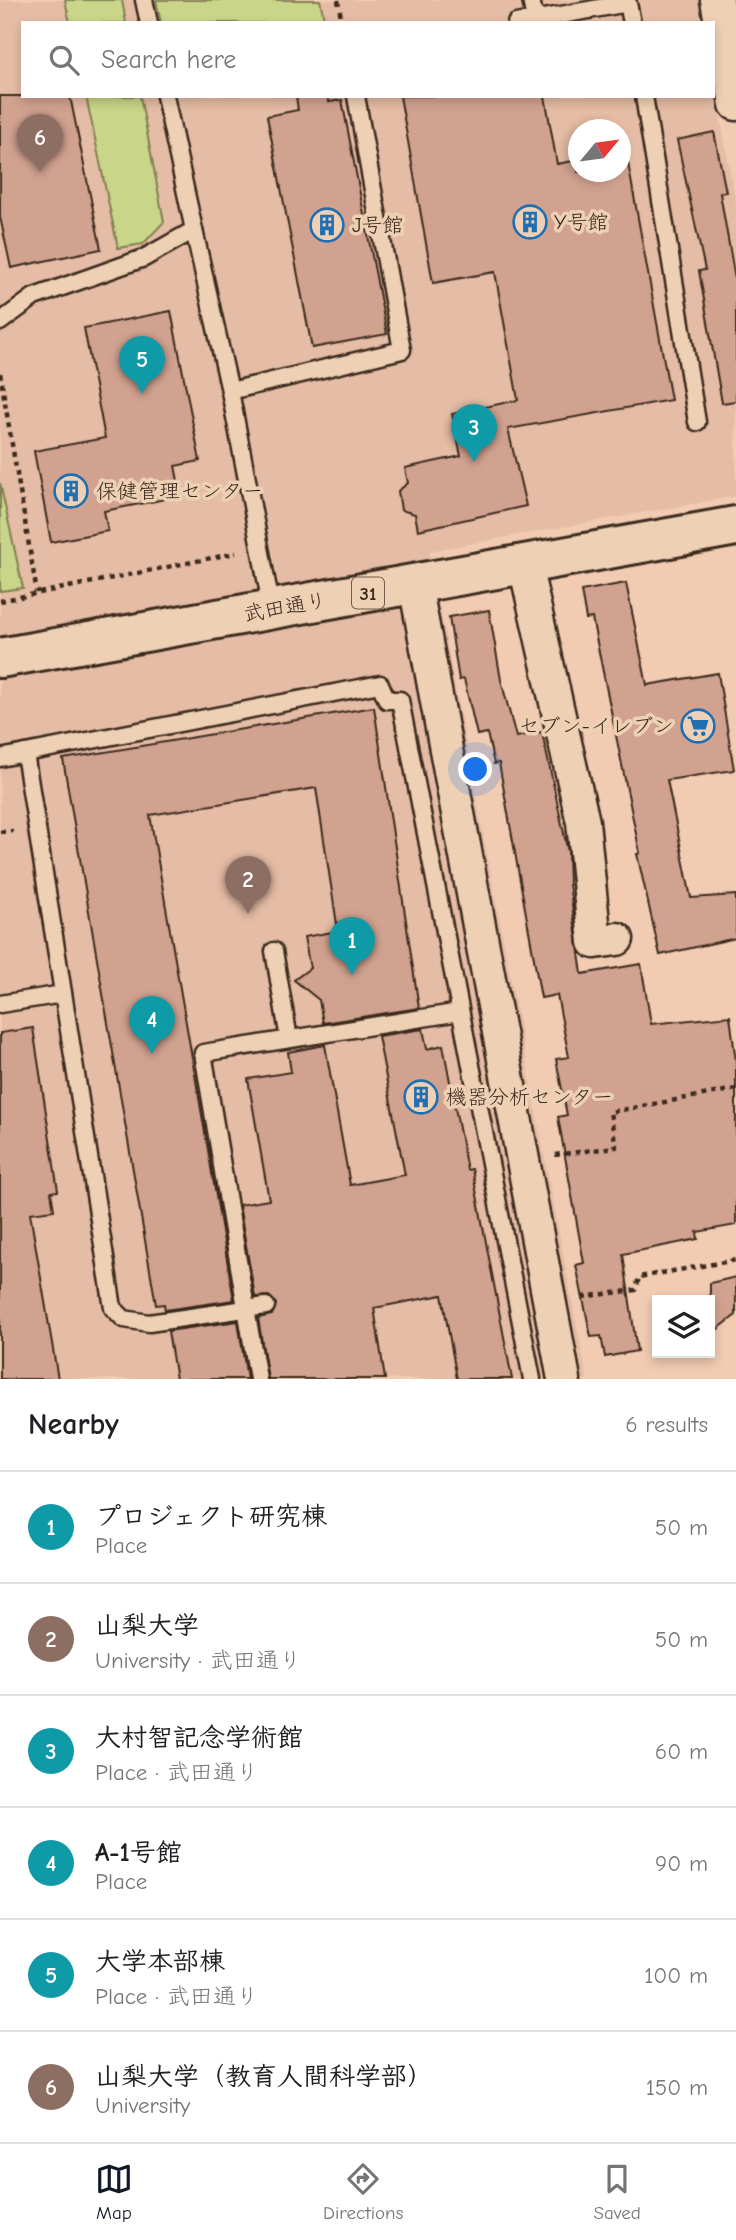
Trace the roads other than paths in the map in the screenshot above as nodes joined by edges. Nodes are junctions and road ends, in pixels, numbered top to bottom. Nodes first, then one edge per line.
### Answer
1 (144, 0) edge
2 (531, 0) edge
3 (717, 0) edge
4 (535, 19) junction
5 (149, 21) edge
6 (526, 21) edge
7 (632, 21) edge
8 (165, 98) edge
9 (356, 98) edge
10 (644, 98) edge
11 (736, 104) edge
12 (194, 230) junction
13 (0, 322) edge
14 (230, 391) junction
15 (697, 422) dead end
16 (736, 526) edge
17 (525, 565) junction
18 (415, 584) junction
19 (272, 610) junction
20 (0, 658) edge
21 (25, 753) junction
22 (0, 758) edge
23 (617, 939) dead end
24 (274, 951) dead end
25 (63, 994) junction
26 (0, 1004) edge
27 (460, 1012) junction
28 (289, 1039) junction
29 (266, 1306) dead end
30 (246, 1310) junction
31 (258, 1379) edge
32 (532, 1379) edge
33 (564, 1379) edge

1 - 5 lane
2 - 4 lane
3 - 11 street
4 - 6 lane
4 - 7 lane
8 - 12 lane
9 - 14 lane
10 - 15 lane
12 - 13 lane
12 - 14 lane
14 - 19 lane
16 - 17 main road, 武田通り / 31
17 - 18 main road, 武田通り / 31
17 - 23 street
18 - 19 main road, 武田通り / 31
18 - 33 street
19 - 20 main road, 武田通り / 31
21 - 22 lane
21 - 25 lane
21 - 27 lane
24 - 28 lane
25 - 26 lane
25 - 30 lane
27 - 28 lane
27 - 32 lane
28 - 30 lane
29 - 30 lane
30 - 31 lane

